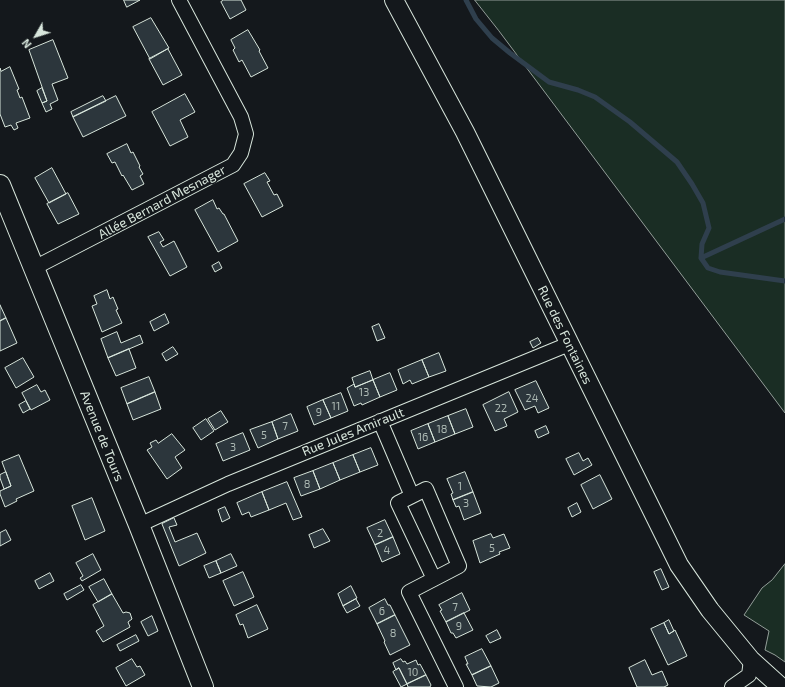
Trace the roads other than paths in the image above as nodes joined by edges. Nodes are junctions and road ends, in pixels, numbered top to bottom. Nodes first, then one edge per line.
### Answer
1 (179, 0) edge
2 (394, 0) edge
3 (0, 185) edge
4 (34, 268) junction
5 (569, 344) junction
6 (380, 421) junction
7 (412, 496) junction
8 (139, 525) junction
9 (434, 579) junction
10 (751, 660) junction
11 (203, 687) edge
12 (456, 687) edge
13 (732, 687) edge
14 (782, 687) edge

1 - 4 street, Allée Bernard Mesnager
2 - 5 street, Rue des Fontaines
3 - 4 main road, Avenue de Tours
4 - 8 main road, Avenue de Tours
5 - 6 street, Rue Jules Amirault
5 - 10 street, Rue des Fontaines
6 - 7 street
6 - 8 street, Rue Jules Amirault
7 - 9 street
7 - 9 street
8 - 11 main road, Avenue de Tours
9 - 12 street
10 - 13 street
10 - 14 street, Rue des Fontaines

